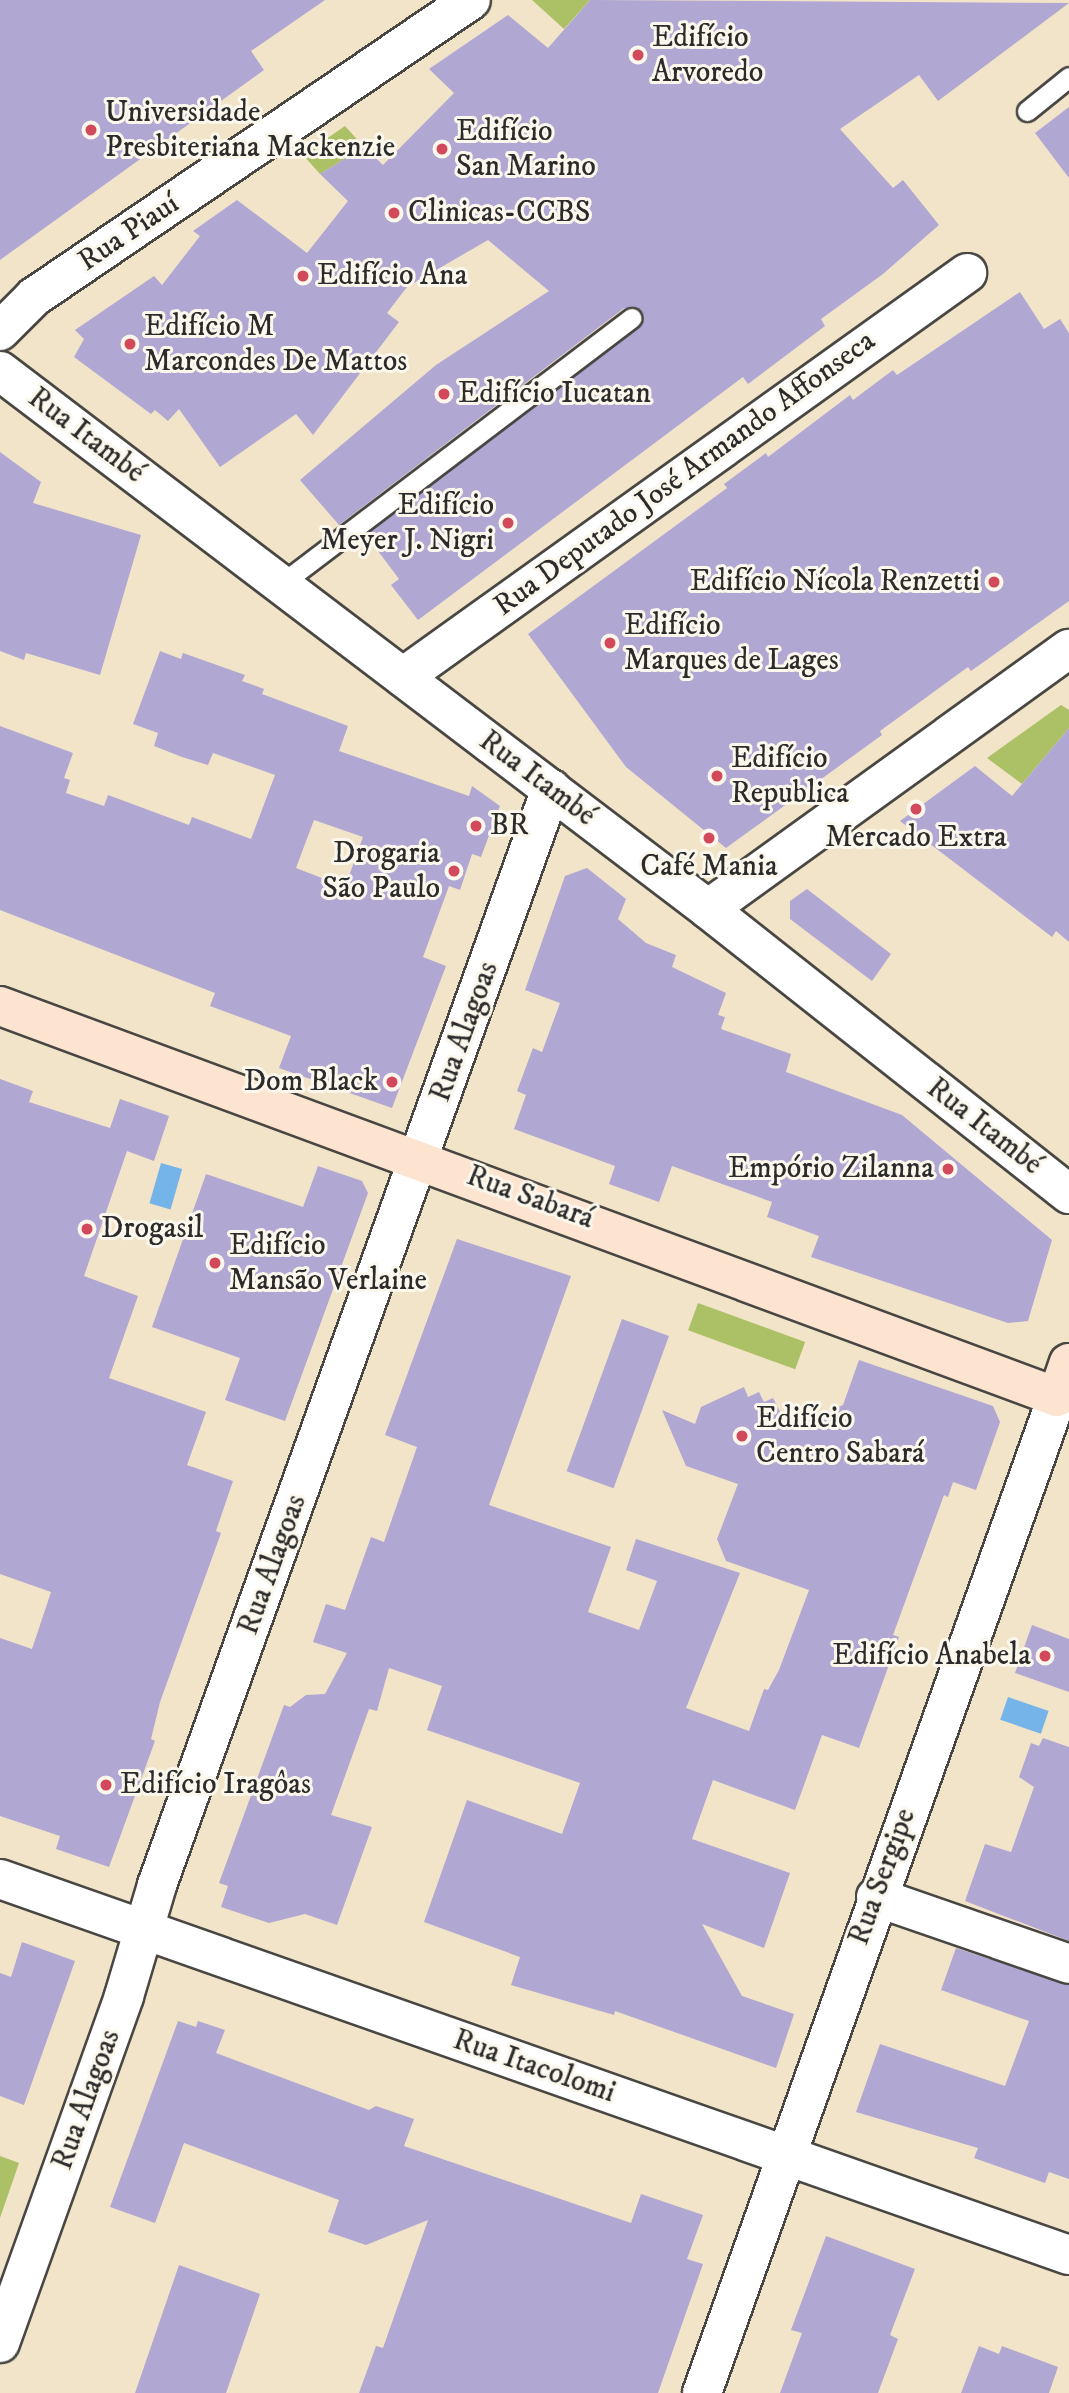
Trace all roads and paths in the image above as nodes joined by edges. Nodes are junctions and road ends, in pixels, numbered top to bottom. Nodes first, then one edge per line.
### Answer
1 (471, 0) edge
2 (1069, 77) edge
3 (1027, 111) dead end
4 (967, 273) dead end
5 (631, 318) dead end
6 (0, 331) edge
7 (0, 371) edge
8 (281, 584) junction
9 (1069, 649) edge
10 (403, 677) junction
11 (551, 789) junction
12 (708, 909) junction
13 (0, 1006) edge
14 (420, 1158) junction
15 (1069, 1194) edge
16 (1063, 1380) edge
17 (0, 1879) edge
18 (876, 1897) junction
19 (145, 1930) junction
20 (1069, 1964) edge
21 (785, 2154) junction
22 (1069, 2255) edge
23 (0, 2343) edge
24 (702, 2393) edge

1 - 6 street, Rua Piauí
2 - 3 lane
4 - 10 street, Rua Deputado José Armando Affonseca
5 - 8 lane
7 - 8 street, Rua Itambé
8 - 10 street, Rua Itambé
9 - 12 street
10 - 11 street, Rua Itambé
11 - 12 street, Rua Itambé
11 - 14 street, Rua Alagoas
12 - 15 street, Rua Itambé
13 - 14 street, Rua Sabará
14 - 16 street, Rua Sabará
14 - 19 street, Rua Alagoas
16 - 18 street, Rua Sergipe
17 - 19 street, Rua Itacolomi
18 - 20 street
18 - 21 street, Rua Sergipe
19 - 21 street, Rua Itacolomi
19 - 23 street, Rua Alagoas
21 - 22 street, Rua Itacolomi
21 - 24 street, Rua Sergipe

